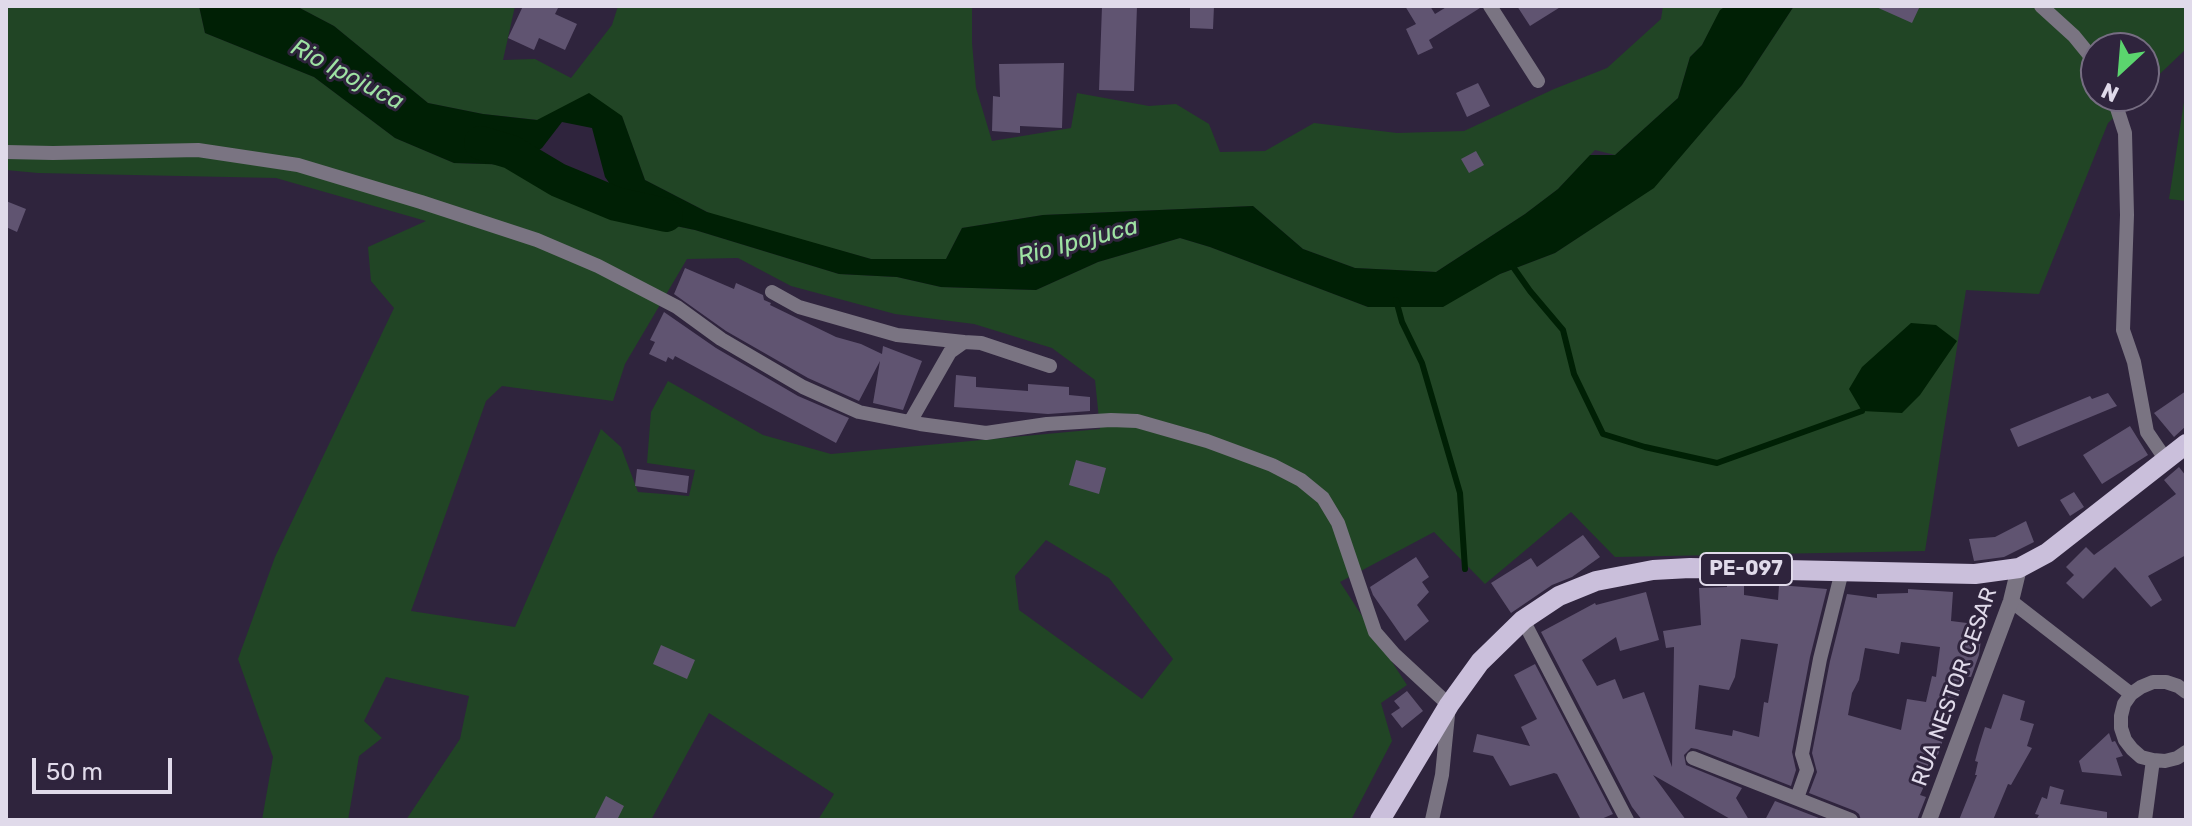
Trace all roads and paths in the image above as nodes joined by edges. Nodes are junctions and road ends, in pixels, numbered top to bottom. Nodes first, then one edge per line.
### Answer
1 (1490, 6) edge
2 (2041, 6) edge
3 (2080, 43) edge
4 (1538, 81) dead end
5 (2118, 112) edge
6 (6, 152) edge
7 (772, 292) dead end
8 (964, 342) junction
9 (1050, 366) dead end
10 (910, 422) junction
11 (2186, 444) edge
12 (2166, 460) junction
13 (2019, 568) junction
14 (1842, 571) junction
15 (2011, 601) junction
16 (1523, 620) junction
17 (2186, 692) edge
18 (2131, 694) junction
19 (1449, 705) junction
20 (2186, 752) edge
21 (1693, 758) dead end
22 (2153, 760) junction
23 (1797, 798) junction
24 (1380, 820) edge
25 (1432, 820) edge
26 (1627, 820) edge
27 (1851, 820) edge
28 (1929, 820) edge
29 (2145, 820) edge

1 - 4 street
2 - 3 street
5 - 12 street
6 - 10 street
7 - 8 street
8 - 9 street
8 - 10 street
10 - 19 street
11 - 12 main road, PE-097
12 - 13 main road, PE-097
13 - 14 main road, PE-097
13 - 15 street, RUA NESTOR CESAR
14 - 16 main road, PE-097
14 - 23 street
15 - 18 street
15 - 28 street, RUA NESTOR CESAR
16 - 19 main road, PE-097
16 - 26 street
17 - 18 street
18 - 22 street
19 - 24 main road, PE-097
19 - 25 street
20 - 22 street
21 - 23 street
22 - 29 street
23 - 27 street

